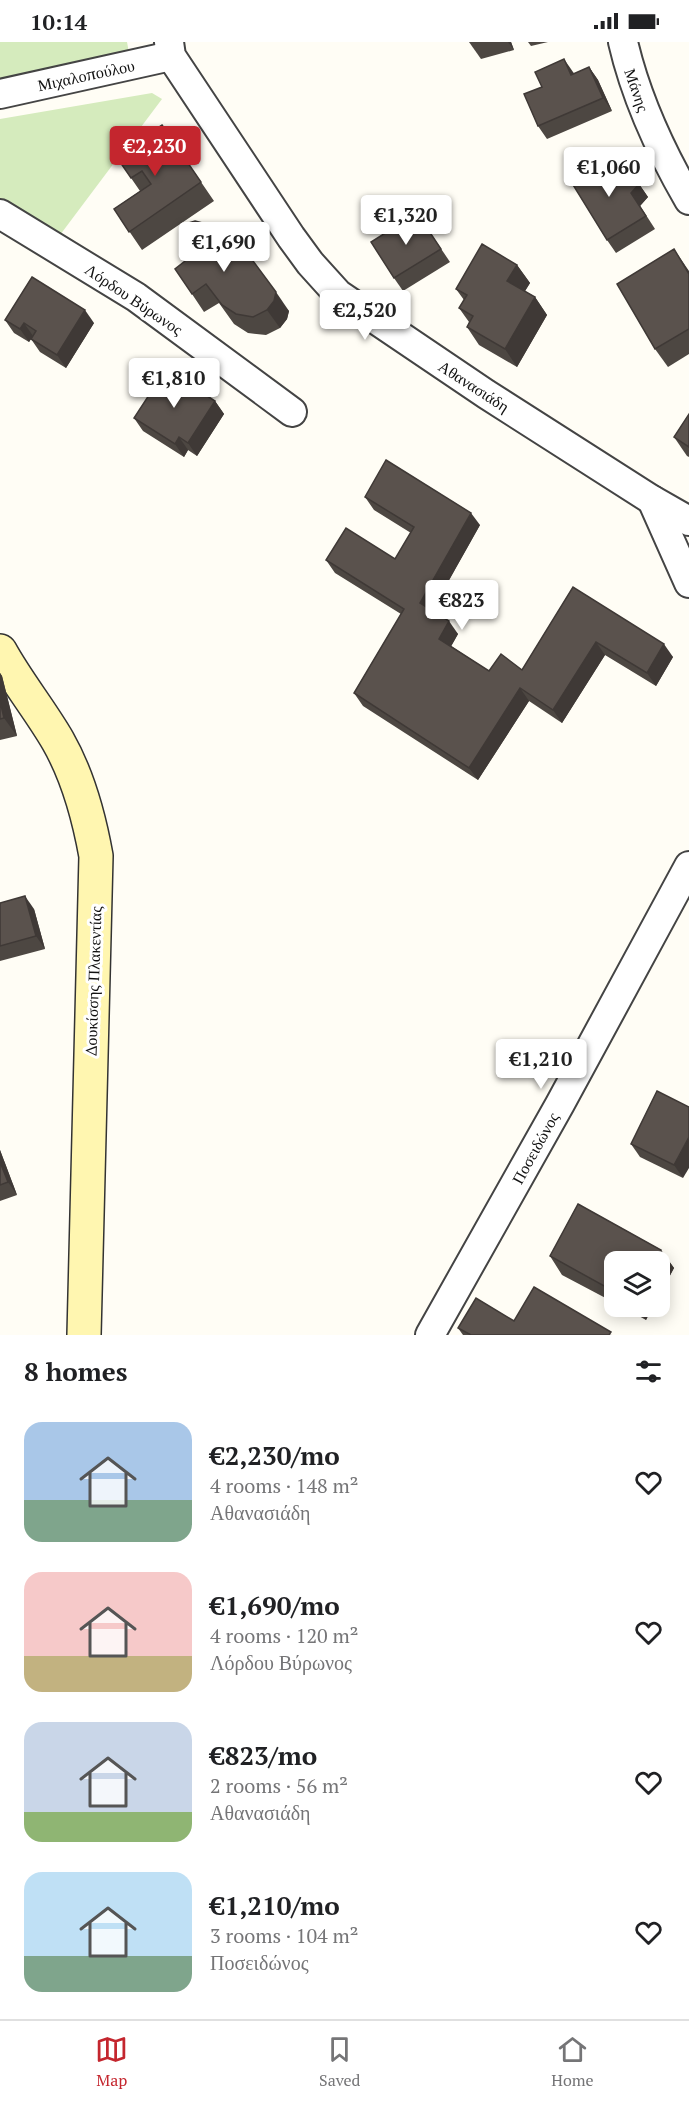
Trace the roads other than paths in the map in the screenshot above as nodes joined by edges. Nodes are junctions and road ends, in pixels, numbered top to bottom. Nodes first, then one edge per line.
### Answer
1 (623, 42) edge
2 (170, 49) edge
3 (0, 93) edge
4 (689, 200) edge
5 (0, 214) edge
6 (292, 412) dead end
7 (652, 500) junction
8 (689, 521) edge
9 (689, 583) edge
10 (0, 651) edge
11 (689, 866) edge
12 (84, 1335) edge
13 (430, 1335) edge

1 - 4 street, Μάνης
2 - 3 street, Μιχαλοπούλου
2 - 7 street, Αθανασιάδη
5 - 6 street, Λόρδου Βύρωνος
7 - 8 street, Αθανασιάδη
7 - 9 street
10 - 12 main road, Δουκίσσης Πλακεντίας
11 - 13 street, Ποσειδώνος

